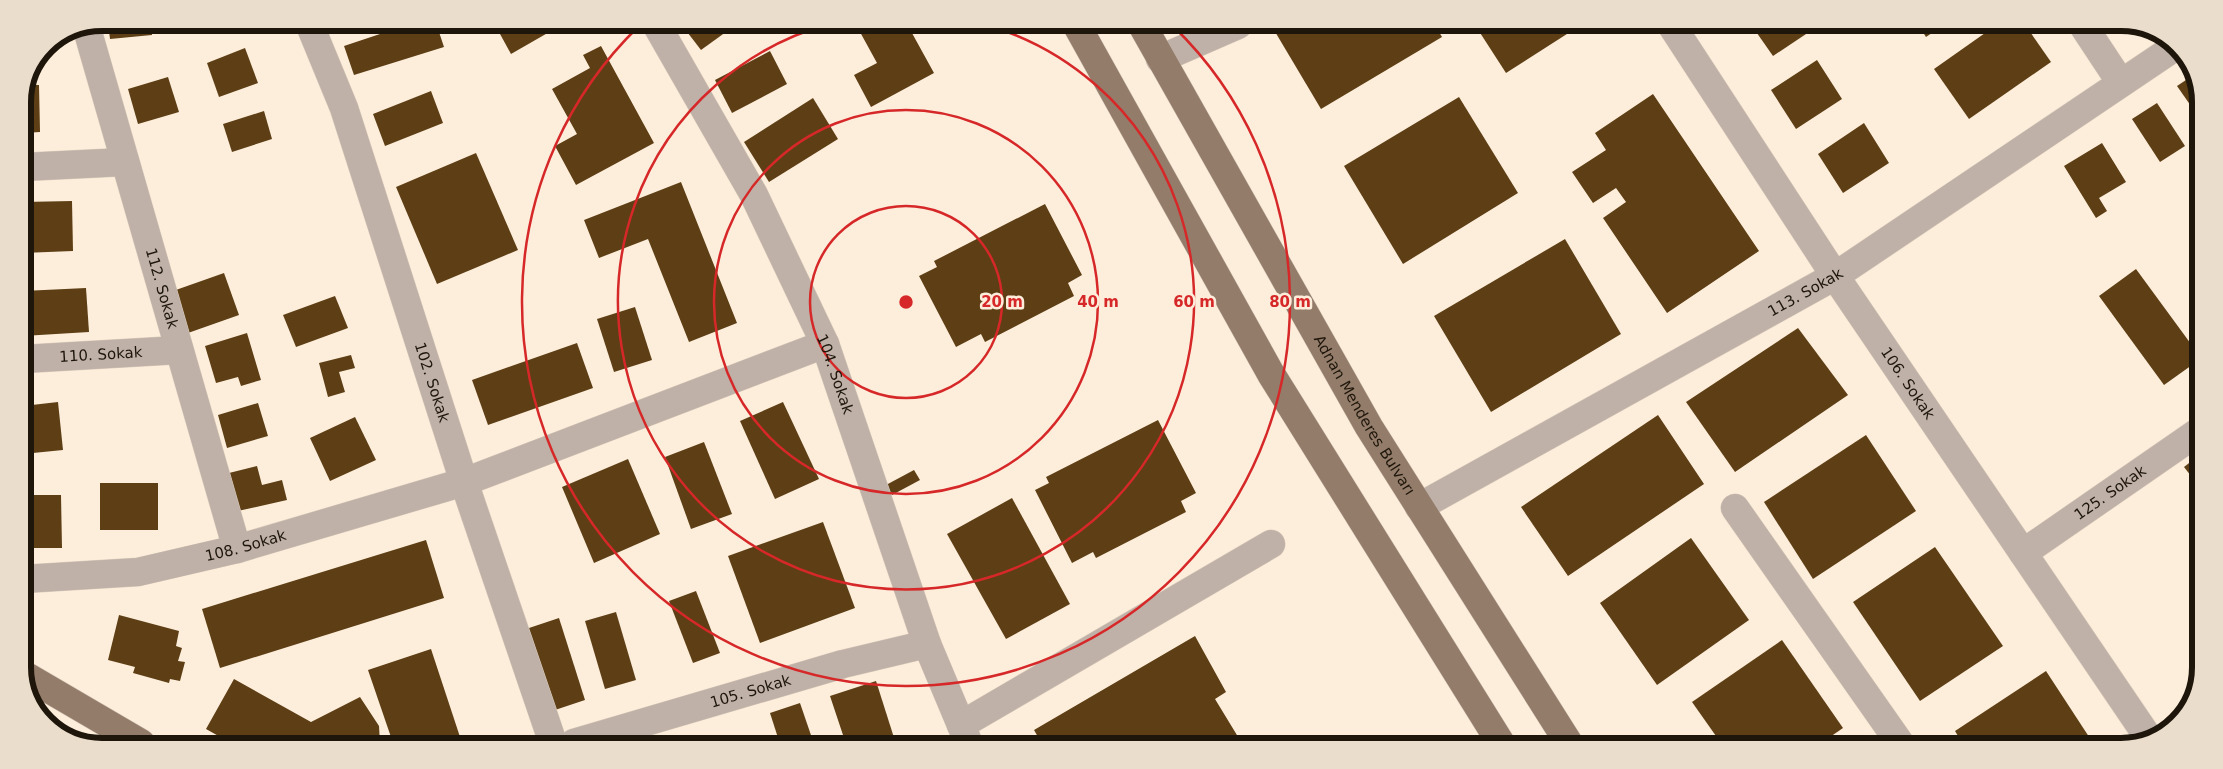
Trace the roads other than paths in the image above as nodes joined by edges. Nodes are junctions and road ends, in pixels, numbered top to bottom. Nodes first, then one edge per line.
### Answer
1 (311, 31) edge
2 (660, 31) edge
3 (1080, 31) edge
4 (1145, 31) edge
5 (1224, 31) edge
6 (1675, 31) edge
7 (2087, 31) edge
8 (88, 33) edge
9 (2169, 51) edge
10 (1160, 59) junction
11 (2121, 83) junction
12 (125, 162) junction
13 (31, 167) edge
14 (1835, 276) junction
15 (825, 344) junction
16 (179, 350) junction
17 (31, 359) edge
18 (2192, 436) edge
19 (464, 482) junction
20 (1420, 507) junction
21 (1735, 508) dead end
22 (1271, 544) dead end
23 (237, 549) junction
24 (2023, 553) junction
25 (31, 579) edge
26 (927, 644) junction
27 (33, 682) edge
28 (965, 734) edge
29 (2145, 734) edge
30 (134, 738) edge
31 (551, 738) edge
32 (591, 738) edge
33 (1498, 738) edge
34 (1566, 738) edge
35 (1896, 738) edge

1 - 19 street, 102. Sokak
2 - 15 street, 104. Sokak
3 - 33 main road
4 - 10 main road, Adnan Menderes Bulvarı
5 - 10 street
6 - 14 street, 106. Sokak
7 - 11 street
8 - 12 street, 112. Sokak
9 - 11 street, 113. Sokak
10 - 20 main road, Adnan Menderes Bulvarı
11 - 14 street, 113. Sokak
12 - 13 street
12 - 16 street, 112. Sokak
14 - 20 street, 113. Sokak
14 - 24 street, 106. Sokak
15 - 19 street, 108. Sokak
15 - 26 street, 104. Sokak
16 - 17 street, 110. Sokak
16 - 23 street, 112. Sokak
18 - 24 street, 125. Sokak
19 - 23 street, 108. Sokak
19 - 31 street, 102. Sokak
20 - 34 main road, Adnan Menderes Bulvarı
21 - 35 street
22 - 28 street
23 - 25 street, 108. Sokak
24 - 29 street, 106. Sokak
26 - 28 street, 104. Sokak
26 - 32 street, 105. Sokak
27 - 30 main road

